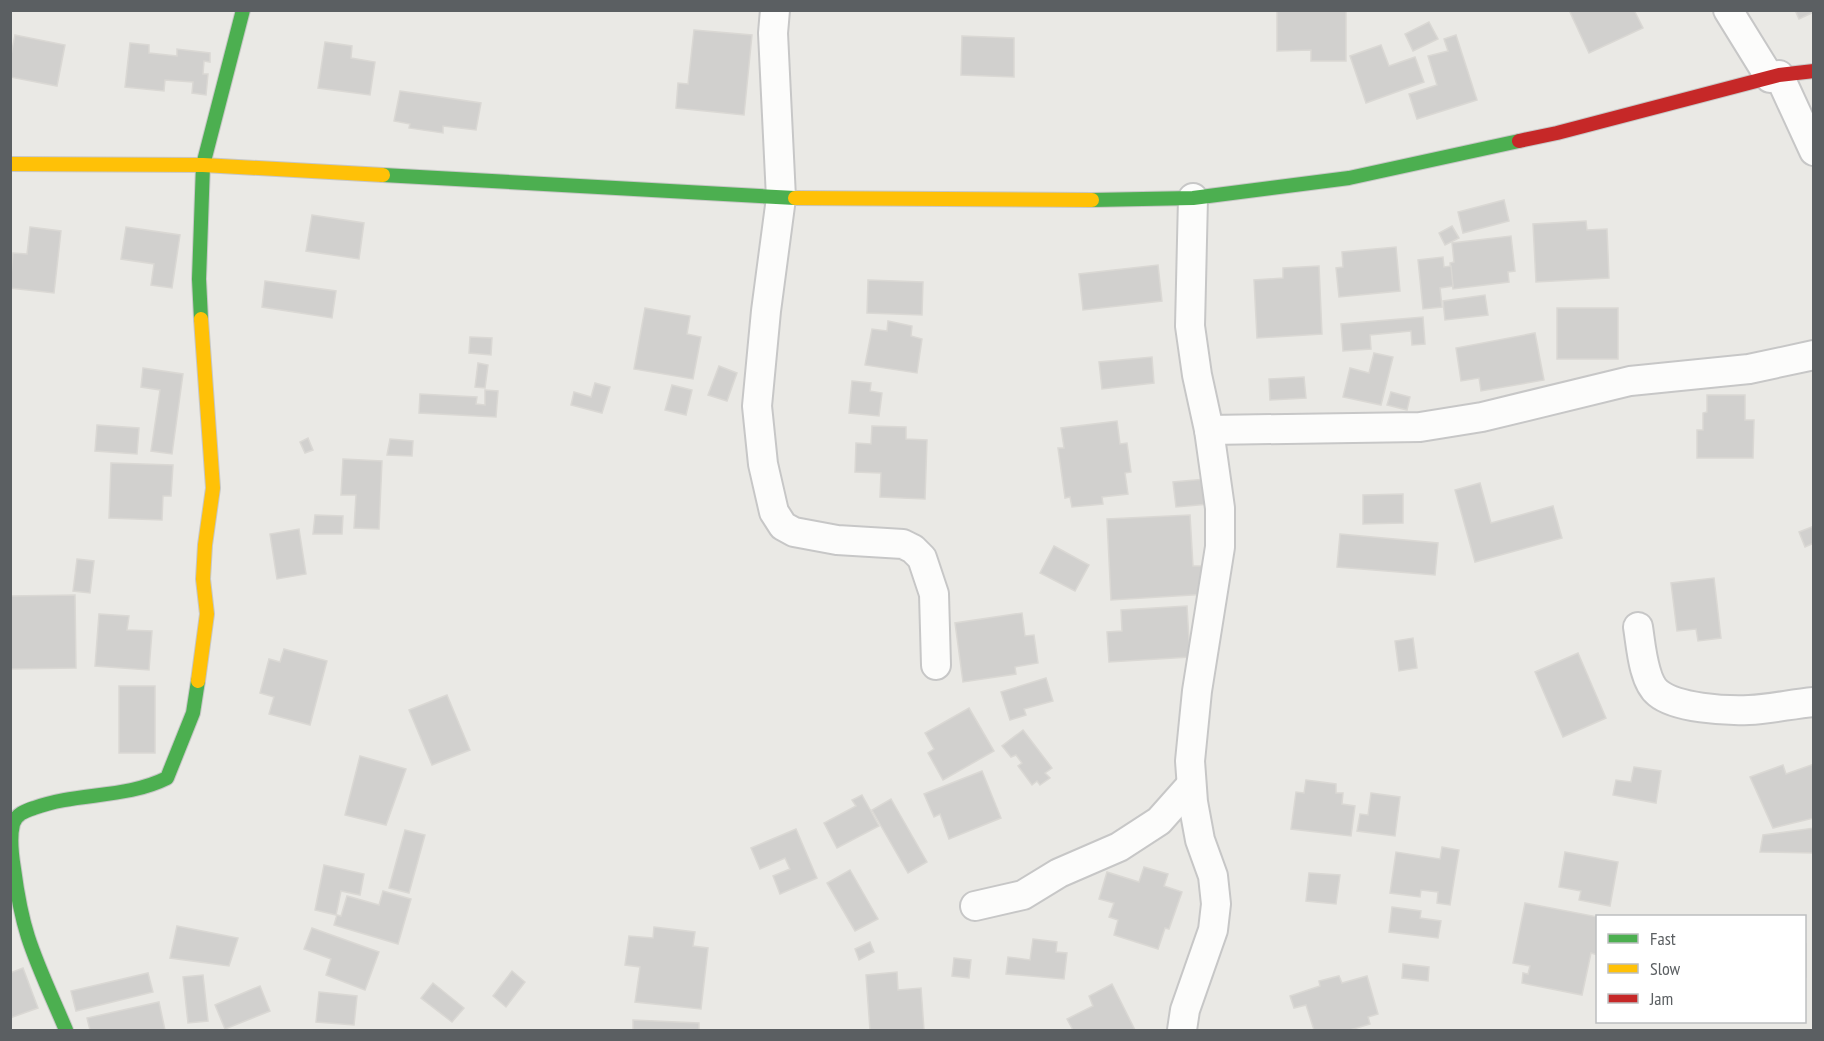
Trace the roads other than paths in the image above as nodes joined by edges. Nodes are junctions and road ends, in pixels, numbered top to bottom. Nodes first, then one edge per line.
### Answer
1 (243, 10) edge
2 (775, 10) edge
3 (1728, 10) edge
4 (1814, 71) edge
5 (1775, 76) junction
6 (1814, 151) edge
7 (10, 164) edge
8 (203, 165) junction
9 (781, 198) junction
10 (1193, 198) junction
11 (1814, 355) edge
12 (1209, 430) junction
13 (1638, 627) dead end
14 (936, 665) dead end
15 (1814, 702) edge
16 (1191, 785) junction
17 (975, 906) dead end
18 (66, 1030) edge
19 (1182, 1030) edge

1 - 8 street
2 - 9 street
3 - 5 street
4 - 5 street
5 - 6 street
5 - 10 street
7 - 8 street
8 - 9 street
8 - 18 street
9 - 10 street
9 - 14 street
10 - 12 street
11 - 12 street
12 - 16 street
13 - 15 street
16 - 17 street
16 - 19 street

